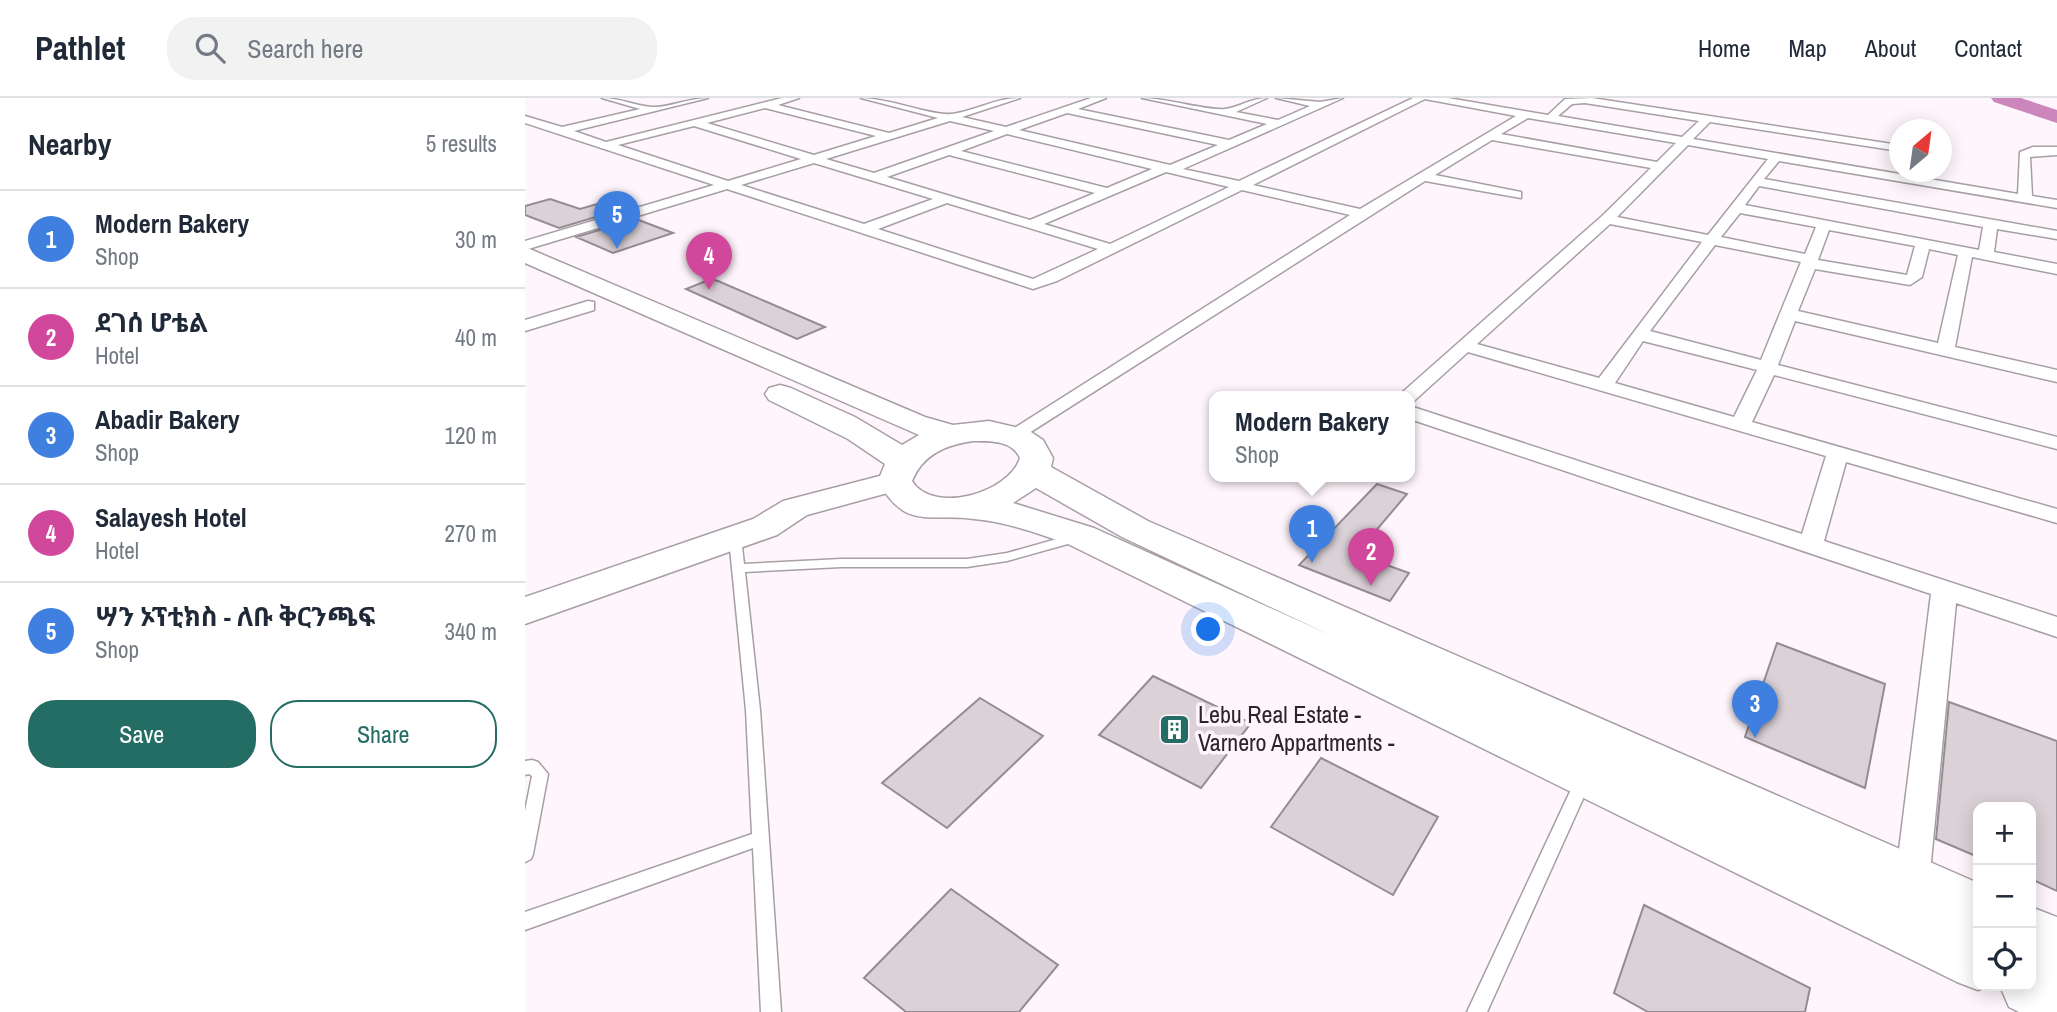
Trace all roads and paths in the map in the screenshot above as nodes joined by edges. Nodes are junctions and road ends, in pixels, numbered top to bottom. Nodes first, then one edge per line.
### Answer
1 (607, 98) edge
2 (703, 98) edge
3 (739, 98) edge
4 (794, 98) edge
5 (866, 98) edge
6 (921, 98) edge
7 (1015, 98) edge
8 (1101, 98) edge
9 (1147, 98) edge
10 (1262, 98) edge
11 (1281, 98) edge
12 (1338, 98) edge
13 (1421, 98) edge
14 (1435, 98) edge
15 (1168, 102) junction
16 (766, 105) junction
17 (897, 105) junction
18 (1066, 105) junction
19 (1321, 105) junction
20 (652, 110) junction
21 (1305, 112) junction
22 (1224, 113) junction
23 (1525, 115) junction
24 (1331, 116) dead end
25 (813, 117) junction
26 (953, 117) junction
27 (1343, 118) dead end
28 (525, 119) edge
29 (1549, 119) junction
30 (1707, 119) junction
31 (1117, 120) junction
32 (695, 123) junction
33 (788, 123) dead end
34 (1278, 123) junction
35 (1369, 123) junction
36 (763, 130) dead end
37 (1006, 130) junction
38 (561, 131) junction
39 (1492, 135) junction
40 (738, 136) junction
41 (890, 136) junction
42 (1685, 142) junction
43 (1230, 144) junction
44 (606, 145) junction
45 (1889, 146) edge
46 (948, 151) junction
47 (2057, 151) edge
48 (1776, 156) junction
49 (811, 159) junction
50 (1660, 166) junction
51 (1168, 168) junction
52 (1889, 172) edge
53 (1424, 177) junction
54 (871, 178) junction
55 (1757, 182) junction
56 (1951, 182) edge
57 (730, 183) junction
58 (1239, 185) junction
59 (1108, 192) junction
60 (1515, 195) dead end
61 (2025, 198) junction
62 (943, 200) junction
63 (2057, 204) edge
64 (1737, 208) junction
65 (1362, 214) junction
66 (1607, 219) junction
67 (1991, 224) junction
68 (1030, 225) junction
69 (1824, 225) junction
70 (864, 229) junction
71 (2057, 235) edge
72 (1711, 239) junction
73 (1923, 244) junction
74 (525, 246) edge
75 (1109, 248) junction
76 (1966, 252) junction
77 (525, 254) edge
78 (1986, 255) junction
79 (1808, 261) junction
80 (2057, 269) edge
81 (525, 276) edge
82 (588, 306) junction
83 (1788, 314) junction
84 (525, 326) edge
85 (1639, 334) junction
86 (1467, 346) junction
87 (1945, 350) junction
88 (1768, 367) junction
89 (2057, 376) edge
90 (1605, 384) junction
91 (1414, 391) edge
92 (1415, 414) edge
93 (1741, 422) junction
94 (953, 435) junction
95 (2057, 443) edge
96 (1838, 452) junction
97 (1023, 454) junction
98 (901, 480) junction
99 (972, 507) junction
100 (2057, 516) edge
101 (1081, 537) junction
102 (746, 545) junction
103 (1811, 545) junction
104 (1944, 589) junction
105 (525, 611) edge
106 (2057, 627) edge
107 (525, 768) edge
108 (1586, 775) junction
109 (761, 838) junction
110 (525, 854) edge
111 (1912, 882) junction
112 (1973, 909) edge
113 (525, 920) edge
114 (2036, 936) edge
115 (2057, 946) edge
116 (1973, 959) edge
117 (2036, 989) edge
118 (2057, 999) edge
119 (771, 1012) edge
120 (1477, 1012) edge

1 - 20 street
2 - 20 street
3 - 16 street
4 - 16 street
5 - 17 street
6 - 17 street
7 - 26 street
8 - 18 street
9 - 15 street
10 - 22 street
11 - 19 street
12 - 19 street
13 - 35 street
14 - 23 street
15 - 22 street
15 - 31 street
16 - 25 street
16 - 32 street
17 - 26 street
18 - 31 street
18 - 37 street
19 - 21 street
20 - 38 street
21 - 24 street
21 - 34 street
22 - 34 street
23 - 29 street
23 - 39 street
25 - 33 street
25 - 41 street
26 - 37 street
26 - 41 street
27 - 35 street
28 - 38 street
29 - 30 street
29 - 42 street
30 - 42 street
30 - 45 street
31 - 43 street
32 - 40 street
32 - 44 street
34 - 43 street
35 - 58 street
36 - 40 street
37 - 46 street
37 - 51 street
38 - 44 street
39 - 50 street
39 - 53 street
40 - 49 street
41 - 49 street
42 - 48 street
42 - 50 street
43 - 51 street
44 - 57 street
46 - 54 street
46 - 59 street
47 - 61 street
48 - 52 street
48 - 55 street
49 - 54 street
49 - 57 street
50 - 66 street
51 - 58 street
51 - 59 street
53 - 60 street
53 - 65 street
54 - 62 street
55 - 64 street
55 - 67 street
56 - 61 street
57 - 70 street
57 - 74 street
58 - 65 street
58 - 75 street
59 - 68 street
61 - 63 street
62 - 68 street
62 - 70 street
64 - 69 street
64 - 72 street
65 - 97 street
66 - 72 street
66 - 86 street
67 - 71 street
67 - 78 street
68 - 75 street
69 - 73 street
69 - 79 street
70 - 75 street
72 - 79 street
72 - 85 street
73 - 76 street
73 - 79 street
76 - 78 street
76 - 87 street
77 - 94 main road
78 - 80 street
79 - 83 street
81 - 82 main road
82 - 84 street
82 - 98 main road
83 - 87 street
83 - 88 street
85 - 88 street
85 - 90 street
86 - 90 street
86 - 91 street
87 - 89 street
88 - 93 street
88 - 95 street
90 - 93 street
92 - 103 street
93 - 96 street
94 - 97 main road
94 - 98 main road
96 - 100 street
96 - 103 street
97 - 99 main road
97 - 111 main road
98 - 99 main road
98 - 102 street
99 - 101 main road
101 - 102 lane
101 - 108 main road
102 - 105 street
102 - 109 lane
103 - 104 street
104 - 106 street
104 - 111 street
107 - 110 lane
108 - 116 main road
108 - 120 lane
109 - 113 lane
109 - 119 lane
111 - 112 main road
114 - 115 main road
117 - 118 main road

